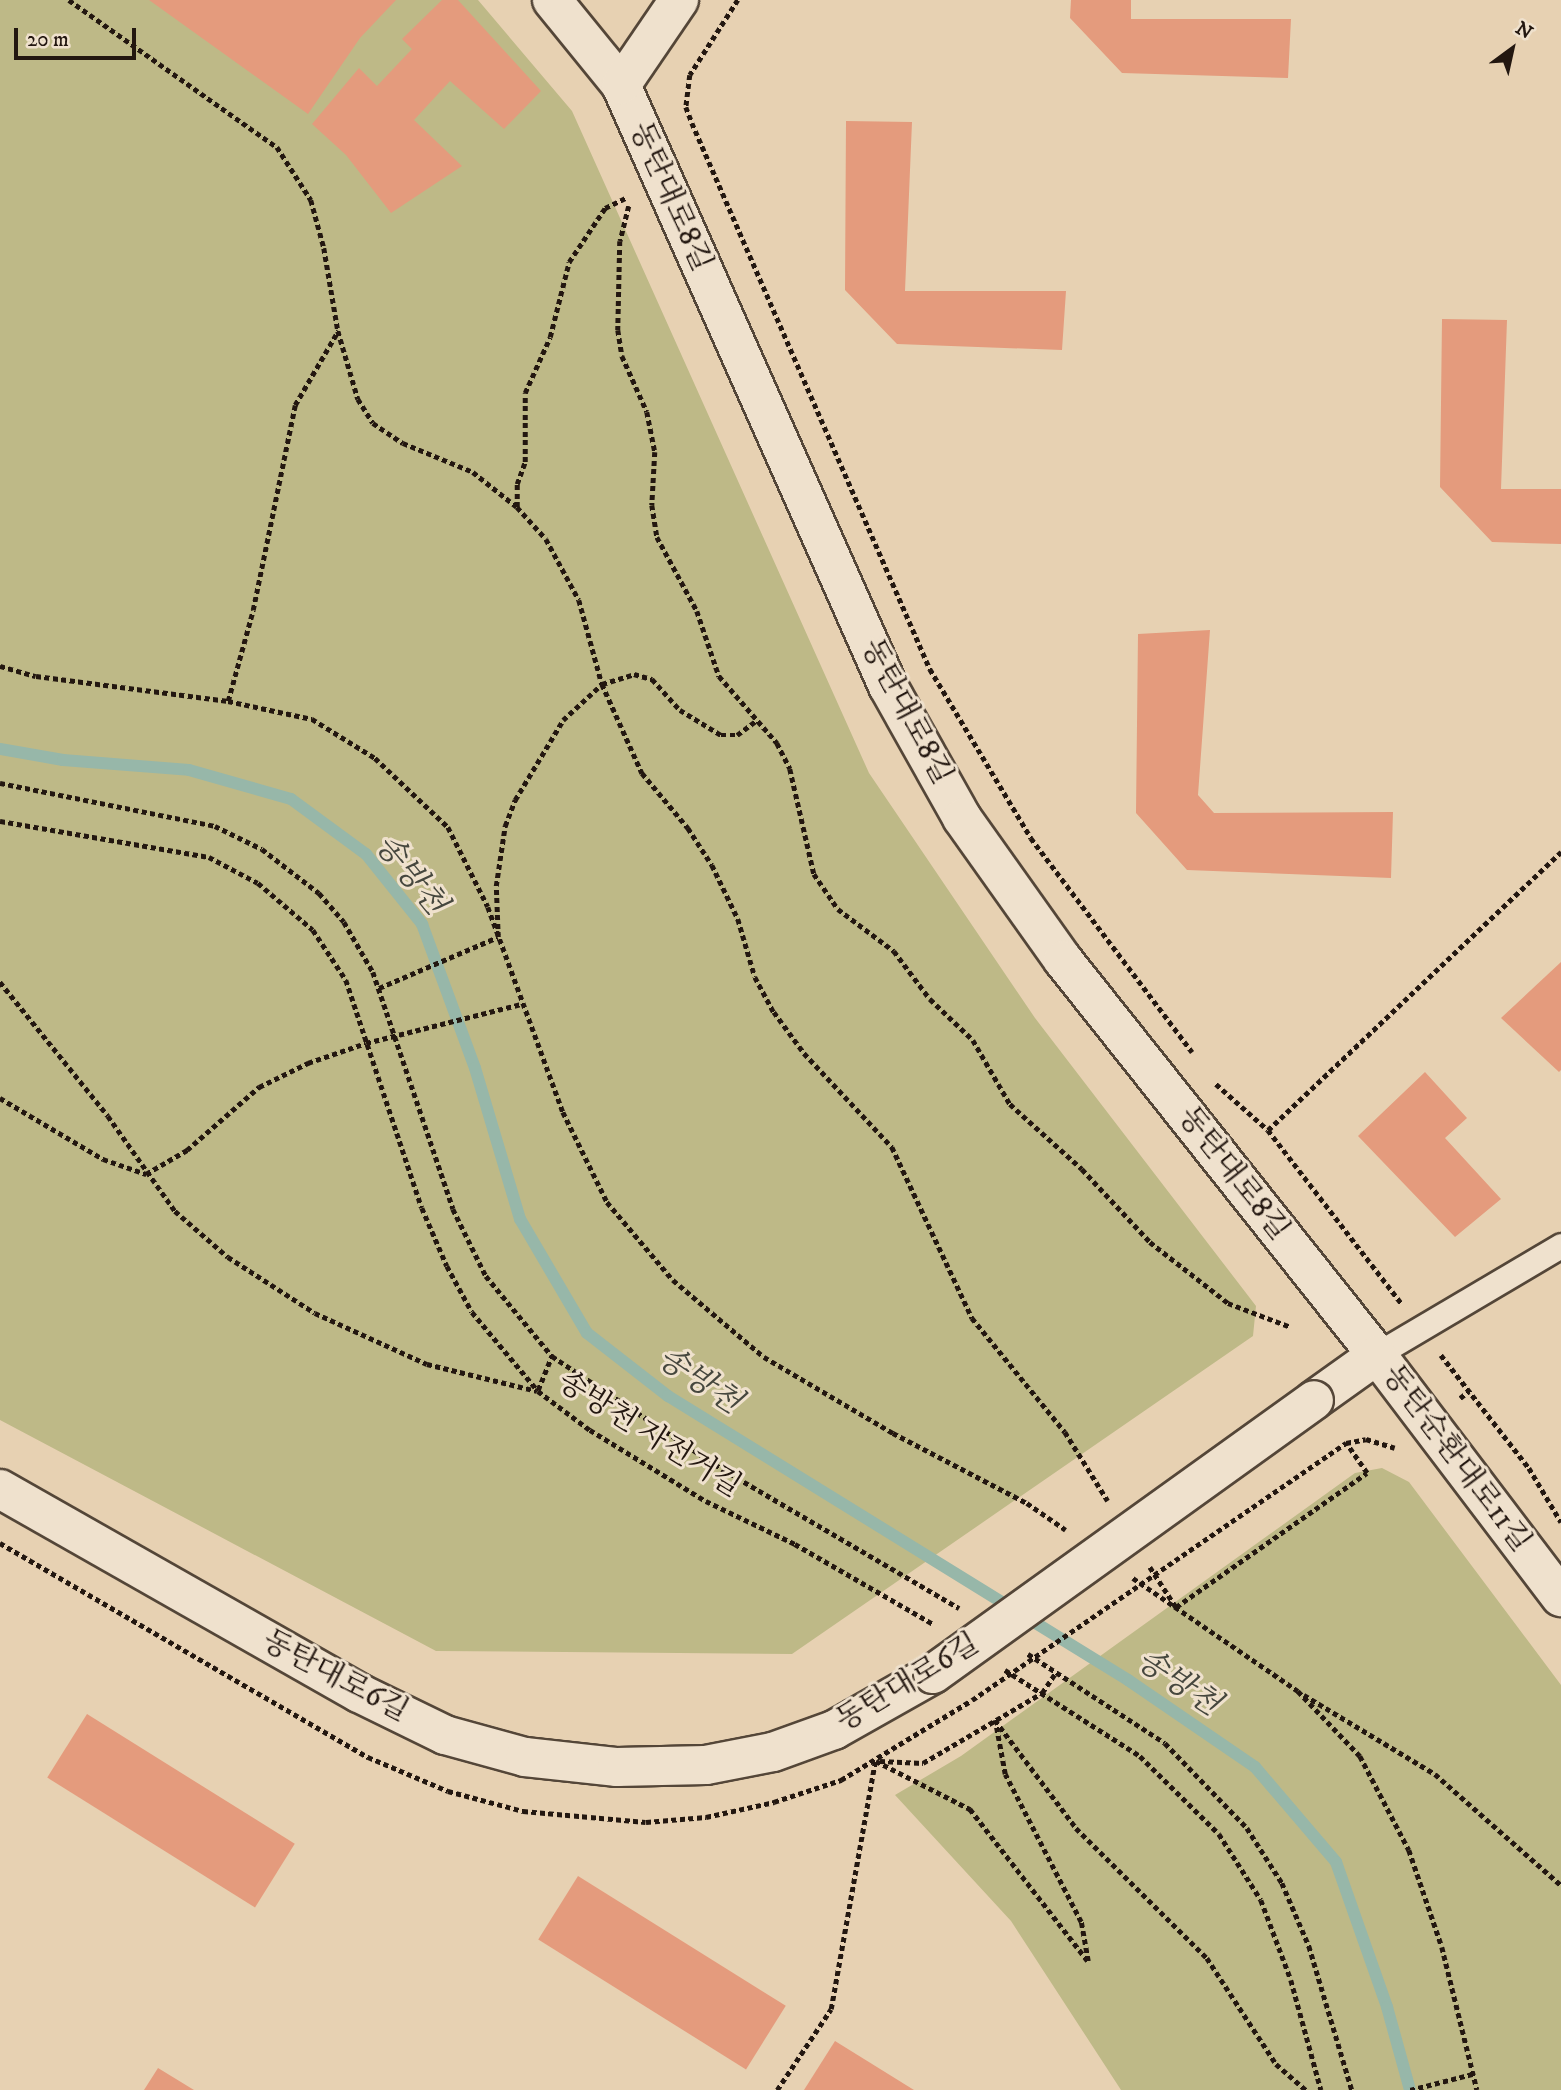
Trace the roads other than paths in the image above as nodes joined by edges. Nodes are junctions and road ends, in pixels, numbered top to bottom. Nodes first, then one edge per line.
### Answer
1 (552, 0) edge
2 (679, 0) edge
3 (621, 85) junction
4 (1561, 1246) edge
5 (1377, 1355) junction
6 (0, 1489) edge
7 (1561, 1597) edge

1 - 3 street, 동탄대로8길
2 - 3 street
3 - 5 street, 동탄대로8길
4 - 5 lane
5 - 6 street, 동탄대로6길, bridge
5 - 7 street, 동탄순환대로11길

